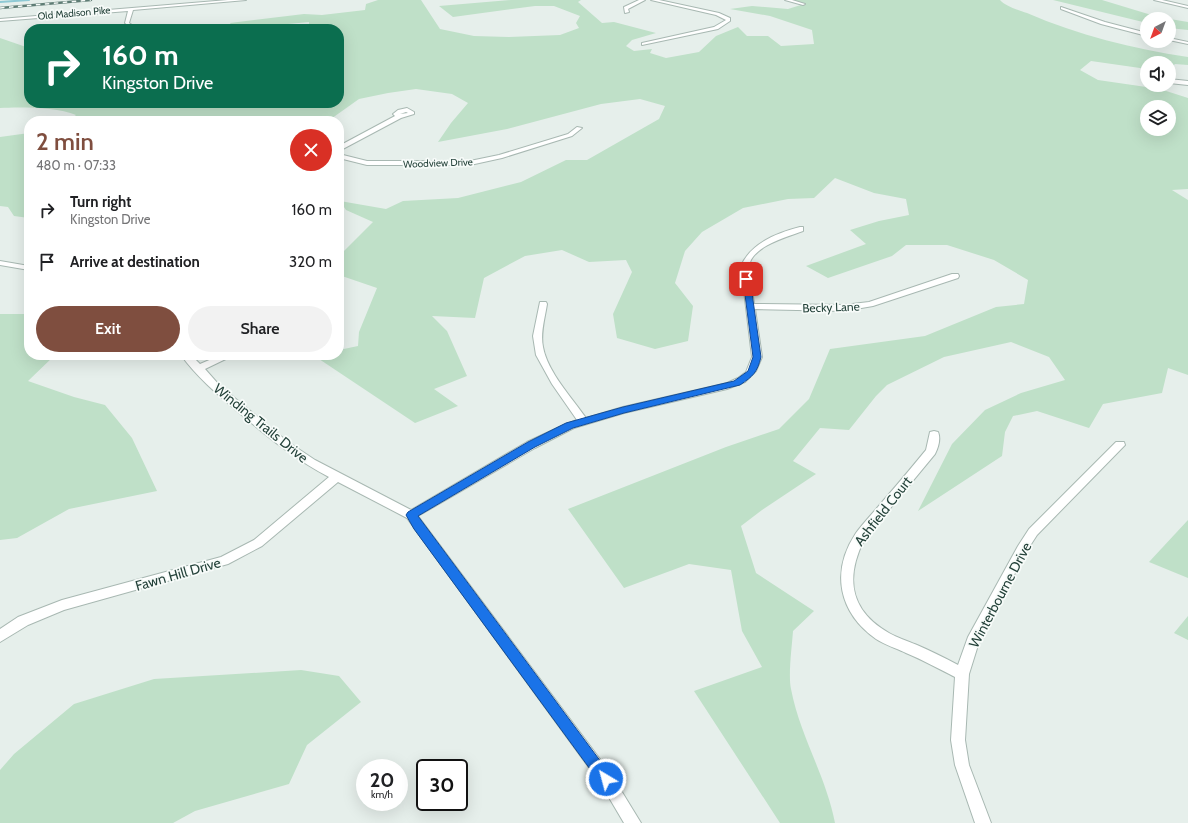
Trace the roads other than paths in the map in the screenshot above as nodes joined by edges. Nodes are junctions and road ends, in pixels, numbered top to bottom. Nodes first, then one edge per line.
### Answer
1 (244, 0) edge
2 (643, 0) edge
3 (653, 0) edge
4 (787, 0) edge
5 (1156, 0) edge
6 (803, 4) dead end
7 (1188, 7) edge
8 (1063, 8) dead end
9 (131, 9) junction
10 (627, 12) dead end
11 (0, 20) edge
12 (128, 24) edge
13 (1140, 33) edge
14 (1176, 40) edge
15 (1188, 43) edge
16 (644, 44) dead end
17 (1176, 82) edge
18 (1188, 83) edge
19 (400, 116) dead end
20 (579, 128) dead end
21 (344, 145) edge
22 (344, 157) edge
23 (800, 229) dead end
24 (0, 263) edge
25 (24, 267) edge
26 (955, 276) dead end
27 (543, 304) dead end
28 (750, 306) junction
29 (190, 360) edge
30 (218, 360) edge
31 (198, 369) junction
32 (583, 421) junction
33 (934, 435) dead end
34 (1120, 445) dead end
35 (336, 477) junction
36 (411, 515) junction
37 (0, 636) edge
38 (962, 674) junction
39 (633, 823) edge
40 (983, 823) edge

1 - 9 street, Old Madison Pike
2 - 10 street
3 - 16 street
4 - 6 street
5 - 7 street
8 - 13 street
9 - 11 street, Old Madison Pike
9 - 12 street
14 - 15 street
17 - 18 street
19 - 21 street
20 - 22 street, Woodview Drive
23 - 28 street
24 - 25 street
26 - 28 street, Becky Lane
27 - 32 street
28 - 32 street
29 - 31 street, Winding Trails Drive
30 - 31 street
31 - 35 street, Winding Trails Drive
32 - 36 street
33 - 38 street, Ashfield Court
34 - 38 street, Winterbourne Drive
35 - 36 street, Winding Trails Drive
35 - 37 street, Fawn Hill Drive
36 - 39 street, Winding Trails Drive
38 - 40 street, Winterbourne Drive

